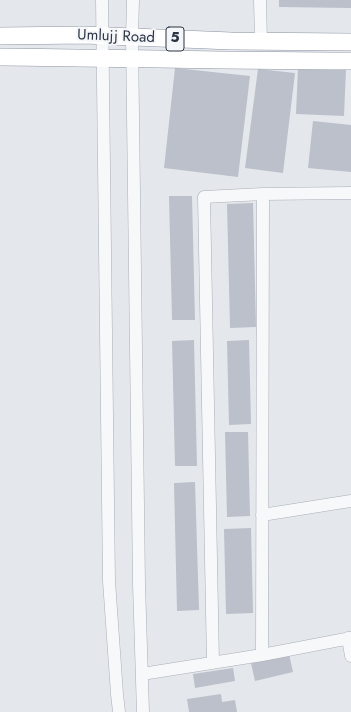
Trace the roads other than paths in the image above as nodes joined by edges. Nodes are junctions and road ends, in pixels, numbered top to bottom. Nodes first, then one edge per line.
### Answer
1 (102, 0) edge
2 (133, 0) edge
3 (260, 0) edge
4 (0, 36) edge
5 (102, 36) junction
6 (132, 37) junction
7 (261, 41) junction
8 (351, 42) edge
9 (0, 57) edge
10 (102, 58) junction
11 (132, 59) junction
12 (351, 61) edge
13 (351, 193) edge
14 (263, 194) junction
15 (351, 501) edge
16 (262, 515) junction
17 (349, 638) edge
18 (262, 655) junction
19 (351, 656) edge
20 (212, 663) junction
21 (142, 674) junction
22 (119, 712) edge
23 (143, 712) edge

1 - 5 street
2 - 6 street
3 - 7 street
4 - 5 highway, Umlujj Road / 5
5 - 6 highway, Umlujj Road / 5
5 - 10 street
6 - 7 highway, Umlujj Road / 5
6 - 11 street
7 - 8 highway, Umlujj Road / 5
9 - 10 highway, Umlujj Road / 5
10 - 11 highway, Umlujj Road / 5
10 - 22 street
11 - 12 highway, Umlujj Road / 5
11 - 21 street
13 - 14 street
14 - 16 street
14 - 20 street
15 - 16 street
16 - 18 street
17 - 18 street
17 - 19 street
18 - 20 street
20 - 21 street
21 - 23 street

